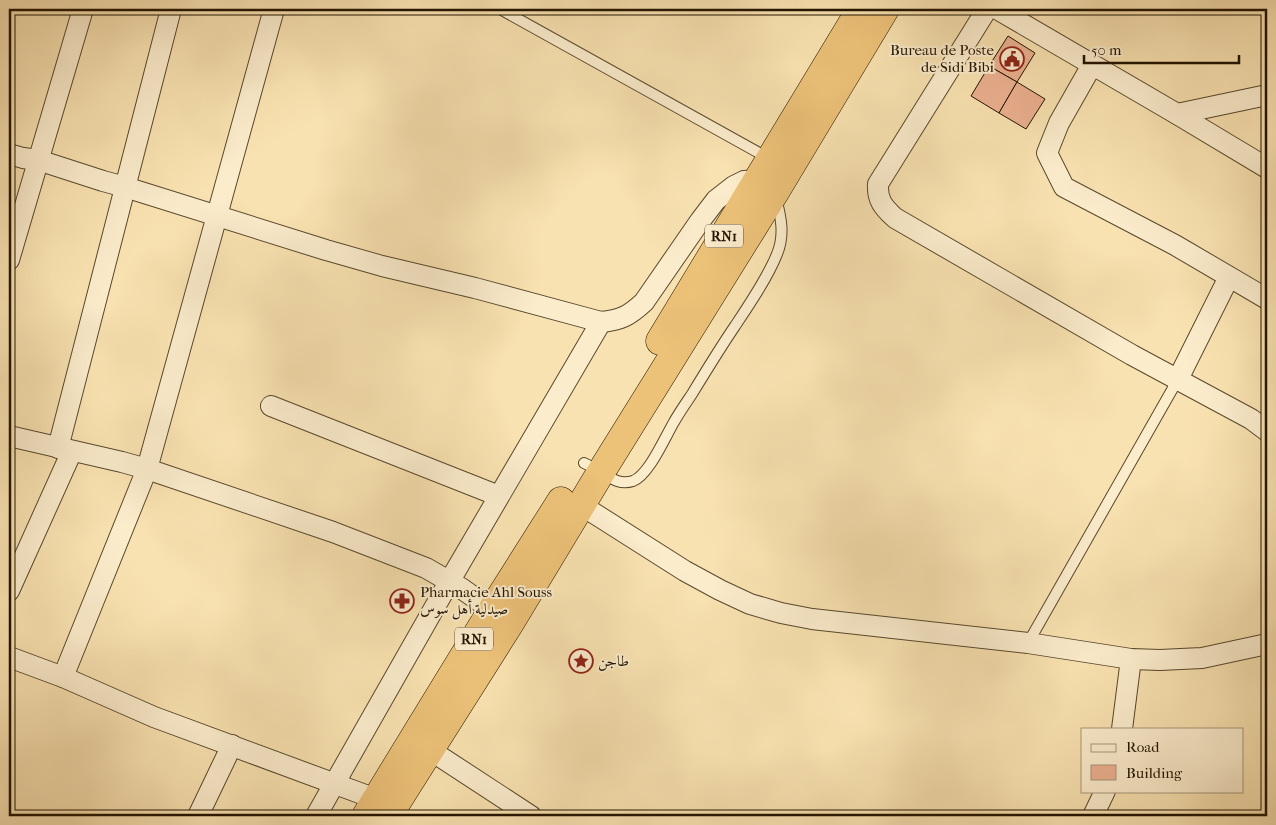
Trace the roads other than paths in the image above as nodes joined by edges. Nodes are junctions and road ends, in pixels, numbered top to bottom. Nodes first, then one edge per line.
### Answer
1 (83, 9) edge
2 (171, 9) edge
3 (274, 9) edge
4 (500, 9) edge
5 (861, 9) edge
6 (885, 9) edge
7 (987, 9) edge
8 (997, 9) edge
9 (1092, 65) junction
10 (1267, 95) edge
11 (1177, 114) junction
12 (9, 154) edge
13 (38, 160) junction
14 (1267, 168) edge
15 (767, 181) junction
16 (125, 187) junction
17 (217, 216) junction
18 (9, 260) edge
19 (1229, 277) junction
20 (1267, 299) edge
21 (601, 322) junction
22 (1177, 380) junction
23 (271, 406) dead end
24 (1267, 431) edge
25 (9, 436) edge
26 (65, 449) junction
27 (593, 468) junction
28 (146, 469) junction
29 (499, 496) junction
30 (580, 505) junction
31 (450, 582) junction
32 (9, 591) edge
33 (501, 617) junction
34 (1028, 644) junction
35 (1267, 644) edge
36 (9, 656) edge
37 (1131, 659) junction
38 (63, 677) junction
39 (1122, 728) edge
40 (232, 745) junction
41 (430, 750) junction
42 (335, 783) junction
43 (1105, 792) edge
44 (377, 810) edge
45 (198, 816) edge
46 (316, 816) edge
47 (531, 816) edge
48 (1093, 816) edge

1 - 13 street
2 - 16 street
3 - 17 street
4 - 15 lane
5 - 15 highway, RN1
6 - 15 highway, RN1
7 - 22 street
8 - 9 street
9 - 11 street
9 - 19 street
10 - 11 street
11 - 14 street
12 - 13 street
13 - 16 street
13 - 18 street
15 - 21 street
15 - 27 highway, RN1
15 - 27 lane
16 - 17 street
16 - 26 street
17 - 21 street
17 - 28 street
19 - 20 street
19 - 22 street
21 - 29 street
22 - 24 street
22 - 34 lane
23 - 29 street
25 - 26 street
26 - 28 street
26 - 32 street
27 - 30 highway, RN1
27 - 33 highway, RN1
28 - 31 street
28 - 38 street
29 - 31 street
30 - 33 highway, RN1
30 - 34 street
31 - 33 street
31 - 42 street
33 - 41 highway, RN1
33 - 44 highway, RN1
34 - 37 street
35 - 37 street
36 - 38 street
37 - 39 street
38 - 40 street
40 - 42 street
40 - 45 street
41 - 44 highway, RN1
41 - 47 street
42 - 44 street
42 - 46 street
43 - 48 street

